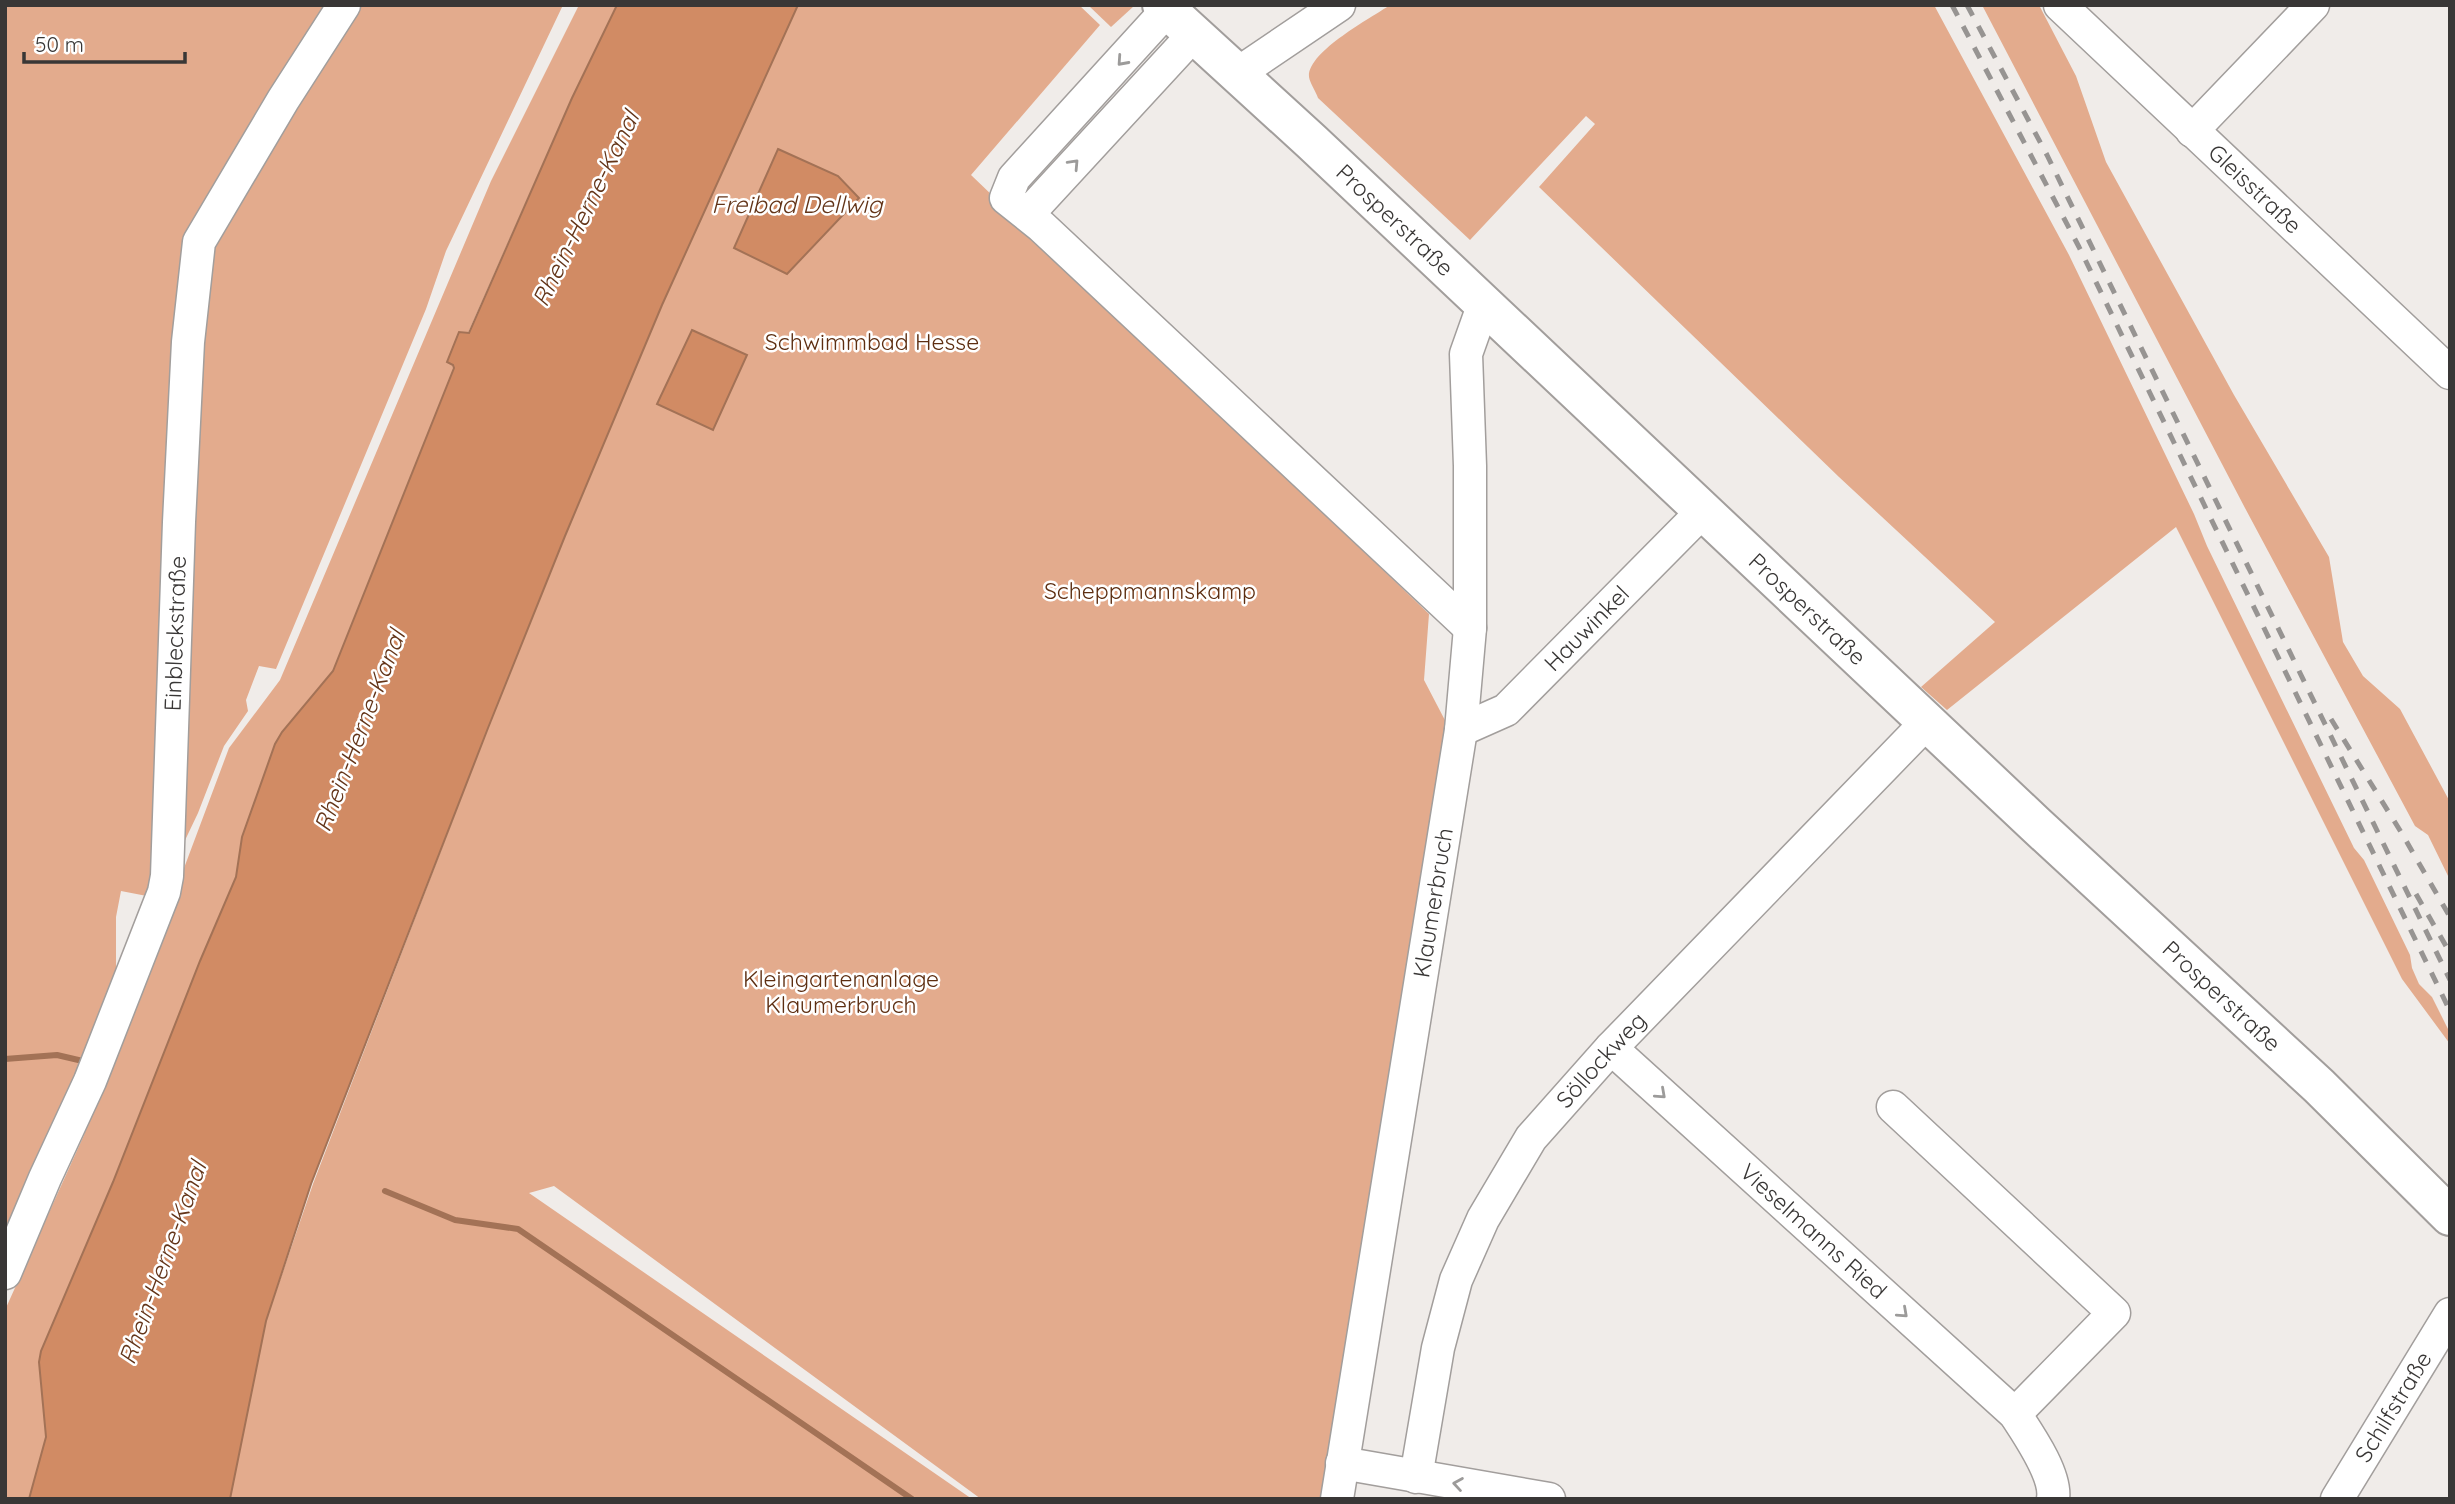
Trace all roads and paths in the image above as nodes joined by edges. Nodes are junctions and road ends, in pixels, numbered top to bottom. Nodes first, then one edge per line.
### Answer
1 (344, 5) edge
2 (1339, 5) edge
3 (2060, 5) edge
4 (2313, 5) edge
5 (1174, 16) edge
6 (1237, 74) junction
7 (2192, 131) junction
8 (1483, 306) junction
9 (2450, 373) edge
10 (1704, 510) junction
11 (1470, 628) junction
12 (1927, 722) junction
13 (1461, 730) junction
14 (1611, 1048) junction
15 (1893, 1107) dead end
16 (2450, 1216) edge
17 (5, 1273) edge
18 (2450, 1314) edge
19 (2015, 1414) junction
20 (1342, 1463) junction
21 (1416, 1477) junction
22 (1337, 1499) edge
23 (1549, 1499) edge
24 (2053, 1499) edge
25 (2337, 1499) edge

1 - 17 street, Einbleckstraße
2 - 6 street
3 - 7 street, Gleisstraße
4 - 7 street
5 - 6 main road, Prosperstraße
5 - 11 street
6 - 8 main road, Prosperstraße
7 - 9 street, Gleisstraße
8 - 10 main road, Prosperstraße
8 - 11 street, Klaumerbruch
10 - 12 main road, Prosperstraße
10 - 13 street, Hauwinkel
11 - 13 street, Klaumerbruch
12 - 14 street, Söllockweg
12 - 16 main road, Prosperstraße
13 - 20 street, Klaumerbruch
14 -> 19 street, Vieselmanns Ried
14 - 21 street, Söllockweg
15 - 19 street
18 - 25 street, Schilfstraße
19 - 24 street, Vieselmanns Ried
20 - 21 street
20 - 22 street, Klaumerbruch
23 -> 21 street

